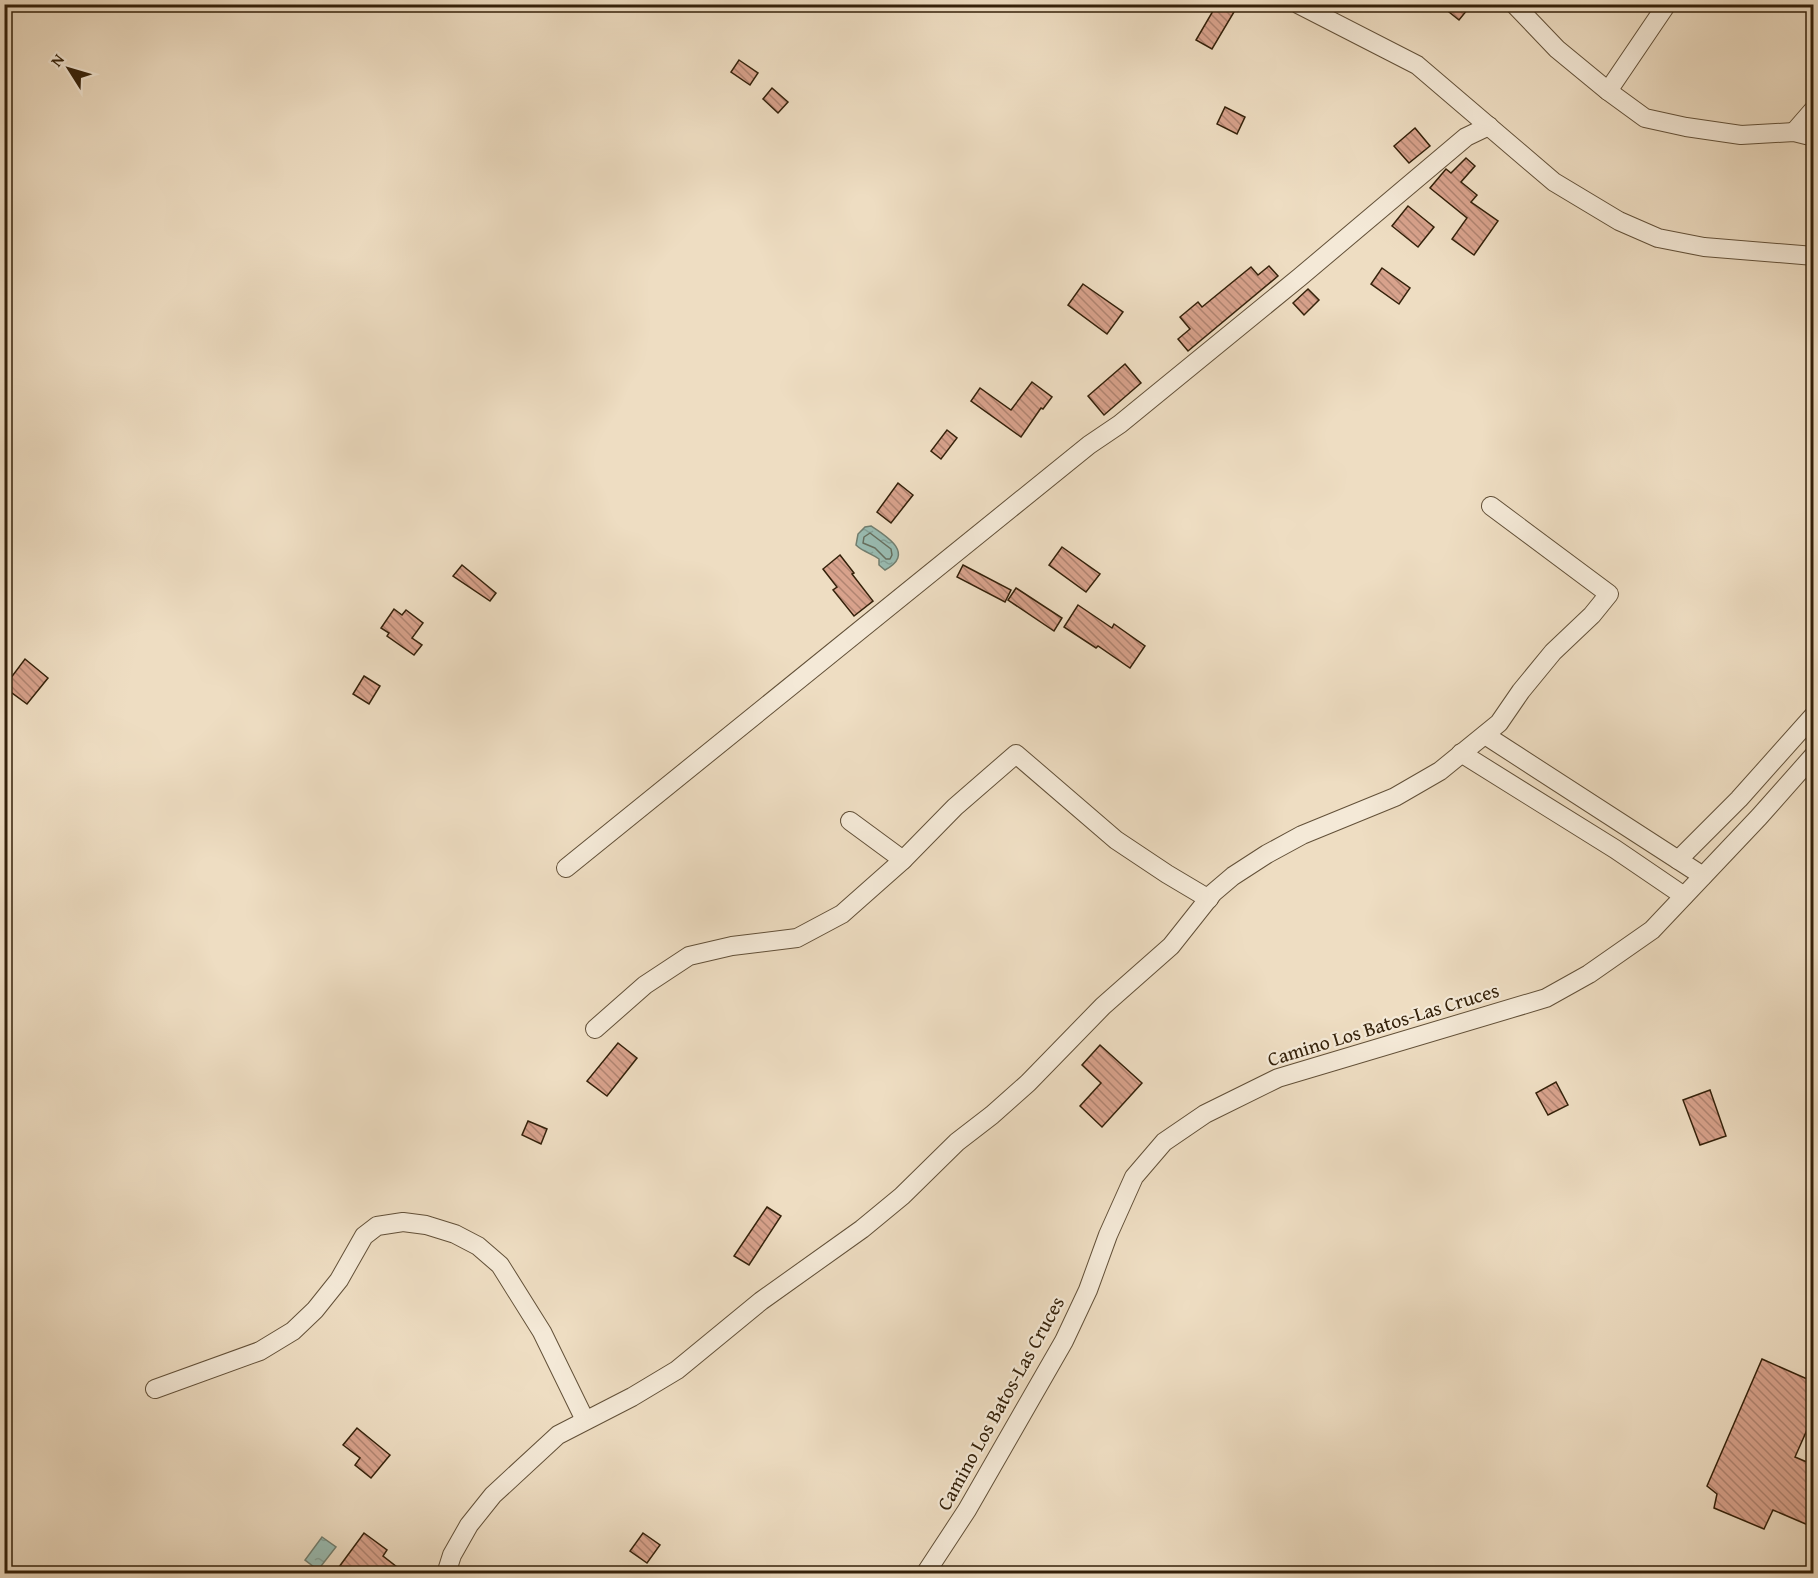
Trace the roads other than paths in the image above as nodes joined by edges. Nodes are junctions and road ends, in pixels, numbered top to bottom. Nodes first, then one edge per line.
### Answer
1 (1298, 4) edge
2 (1514, 4) edge
3 (1667, 4) edge
4 (1608, 91) junction
5 (1814, 109) edge
6 (1489, 126) junction
7 (1794, 132) junction
8 (1814, 137) edge
9 (1814, 256) edge
10 (1491, 506) dead end
11 (1814, 715) edge
12 (1485, 735) junction
13 (1461, 753) junction
14 (1814, 755) edge
15 (1766, 769) junction
16 (1796, 774) junction
17 (850, 821) dead end
18 (903, 860) junction
19 (1678, 860) junction
20 (566, 868) dead end
21 (1703, 876) junction
22 (1684, 896) junction
23 (1209, 899) junction
24 (596, 1029) dead end
25 (155, 1389) dead end
26 (585, 1420) junction
27 (446, 1574) edge
28 (925, 1574) edge

1 - 6 street
2 - 4 street
3 - 4 street
4 - 7 street
5 - 7 street
6 - 9 street
6 - 20 street
7 - 8 street
10 - 12 street
11 - 15 street
12 - 13 street
12 - 19 street
13 - 22 street
13 - 23 street
14 - 16 street, Camino Los Batos-Las Cruces
15 - 16 street
15 - 19 street
16 - 21 street, Camino Los Batos-Las Cruces
17 - 18 street
18 - 23 street
18 - 24 street
19 - 21 street
21 - 22 street, Camino Los Batos-Las Cruces
22 - 28 street, Camino Los Batos-Las Cruces
23 - 26 street
25 - 26 street
26 - 27 street

